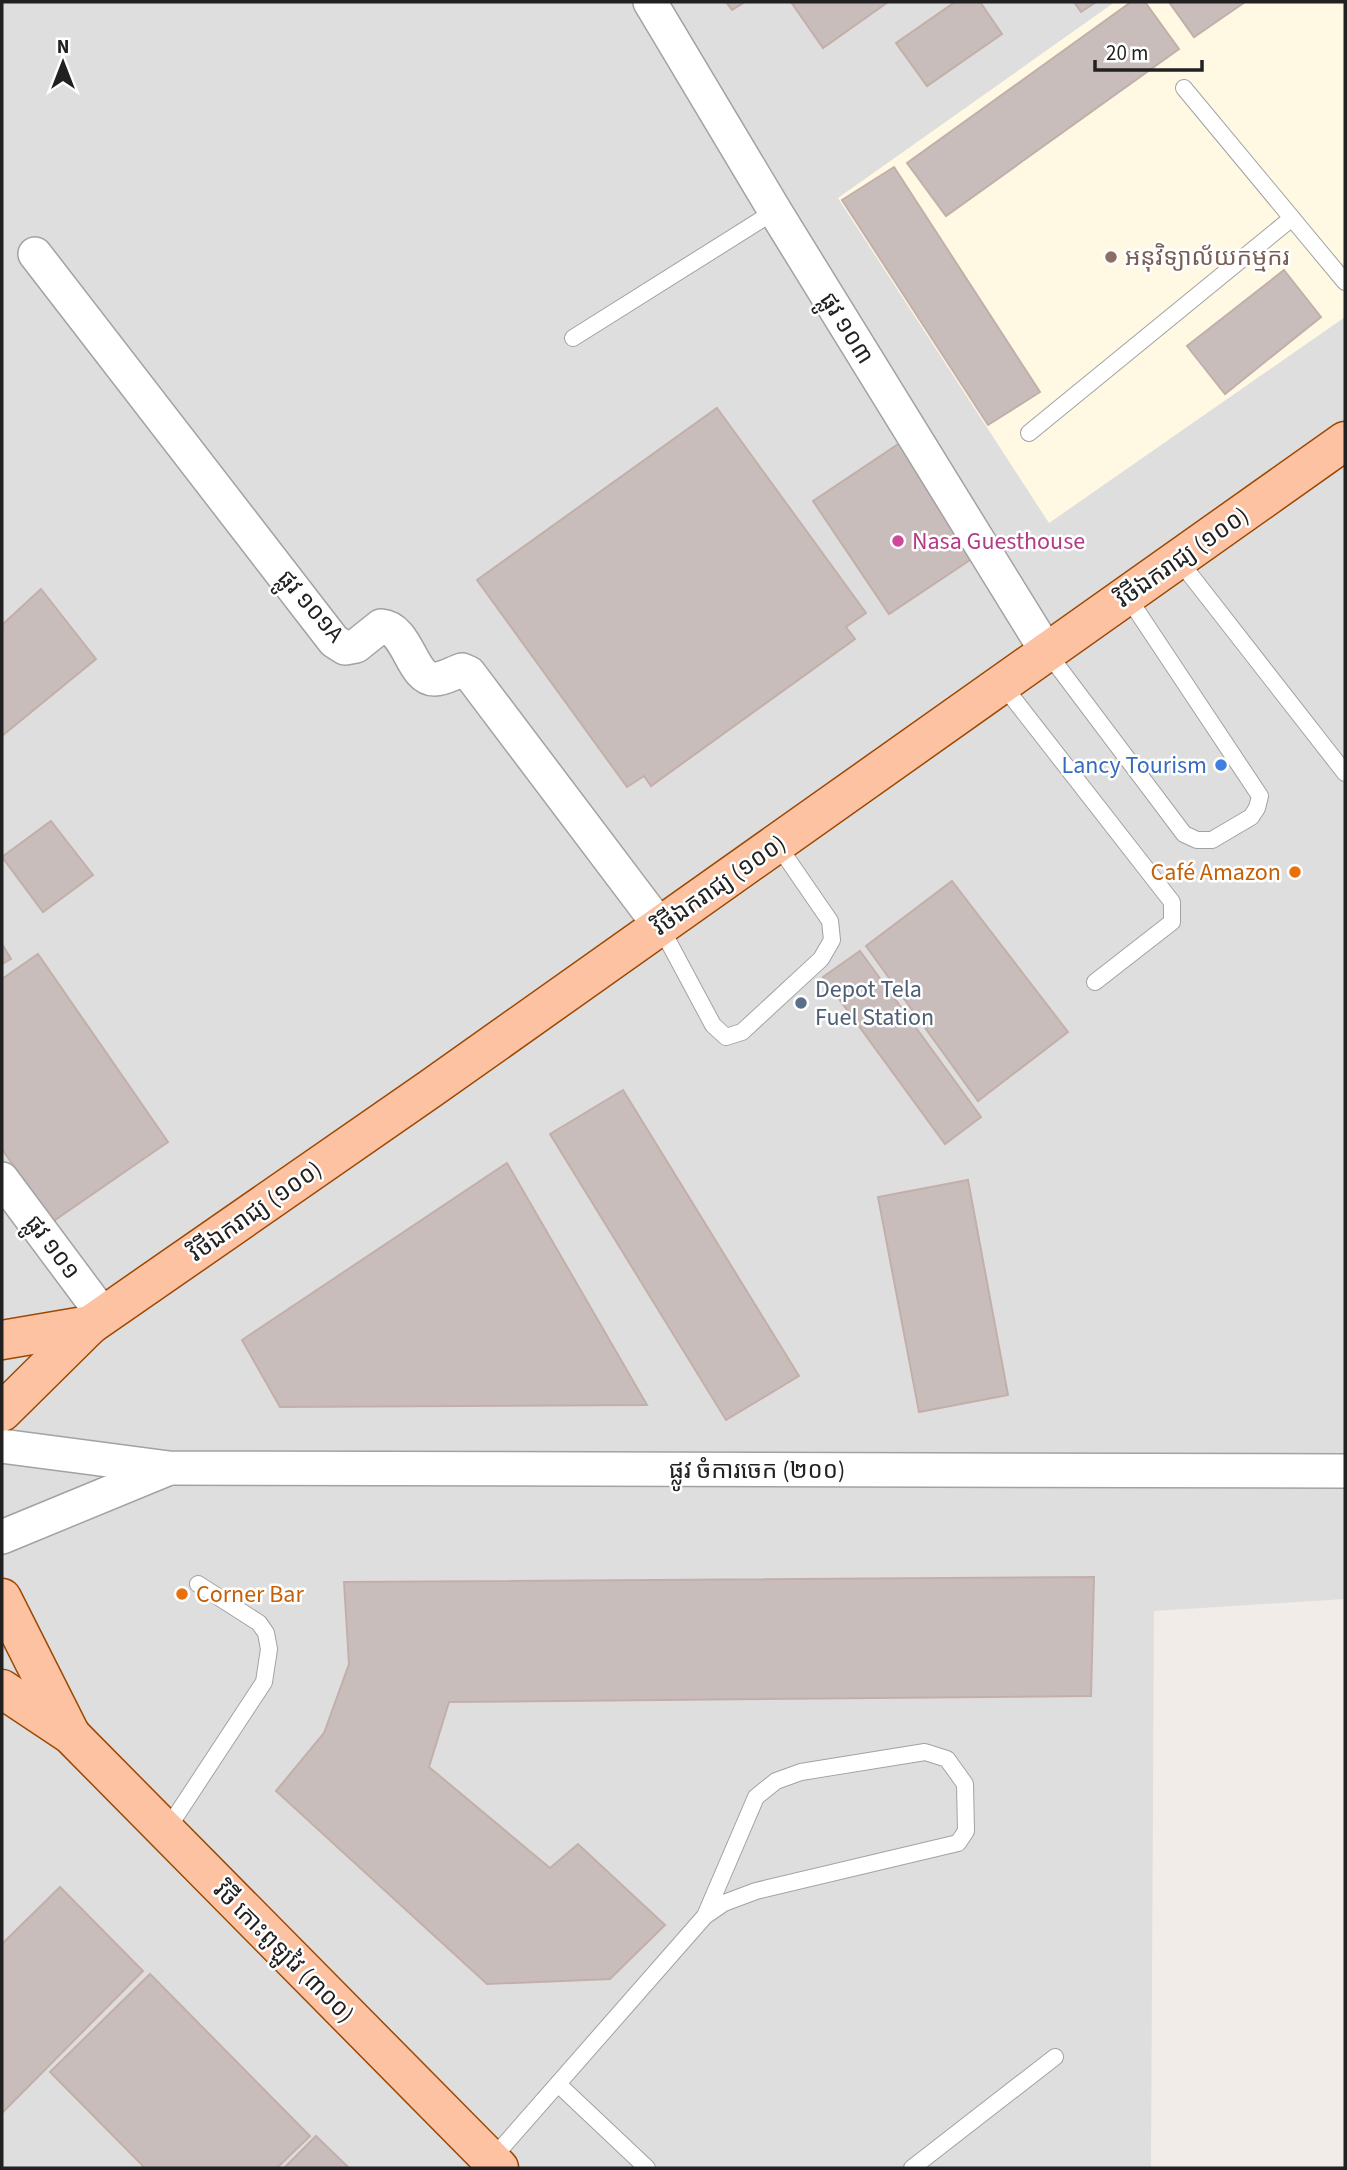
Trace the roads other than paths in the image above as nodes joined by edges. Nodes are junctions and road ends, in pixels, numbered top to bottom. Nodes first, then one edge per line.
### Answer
1 (650, 2) edge
2 (1184, 88) dead end
3 (775, 212) junction
4 (1292, 218) junction
5 (35, 254) dead end
6 (1345, 282) edge
7 (573, 338) dead end
8 (1029, 433) dead end
9 (1345, 441) edge
10 (1178, 559) junction
11 (1126, 596) junction
12 (1047, 652) junction
13 (1002, 684) junction
14 (1345, 773) edge
15 (777, 844) junction
16 (660, 926) junction
17 (1095, 982) dead end
18 (2, 1179) edge
19 (97, 1320) junction
20 (2, 1340) edge
21 (2, 1412) edge
22 (2, 1446) edge
23 (169, 1468) junction
24 (1345, 1471) edge
25 (2, 1537) edge
26 (198, 1584) dead end
27 (2, 1598) edge
28 (2, 1689) edge
29 (71, 1735) junction
30 (166, 1832) junction
31 (705, 1916) junction
32 (1055, 2057) dead end
33 (558, 2084) junction
34 (495, 2164) edge
35 (647, 2168) edge
36 (912, 2168) edge

1 - 3 street, ផ្លូវ ១០៣
2 - 4 lane
3 - 7 lane
3 - 12 street, ផ្លូវ ១០៣
4 - 6 lane
4 - 8 lane
5 - 16 street, ផ្លូវ ១០១A
9 - 10 main road, វិថីឯករាជ្យ (១០០)
10 - 11 main road, វិថីឯករាជ្យ (១០០)
10 - 14 lane
11 - 12 main road, វិថីឯករាជ្យ (១០០)
11 - 12 lane
12 - 13 main road, វិថីឯករាជ្យ (១០០)
13 - 15 main road, វិថីឯករាជ្យ (១០០)
13 - 17 lane
15 - 16 main road, វិថីឯករាជ្យ (១០០)
15 - 16 lane
16 - 19 main road, វិថីឯករាជ្យ (១០០)
18 - 19 street, ផ្លូវ ១០១
19 - 20 main road
19 - 21 main road, វិថីឯករាជ្យ (១០០)
22 - 23 street, ផ្លូវ ចំការចេក (២០០)
23 - 24 street, ផ្លូវ ចំការចេក (២០០)
23 - 25 street, ផ្លូវ ចំការចេក (២០០)
26 - 30 lane
27 - 29 main road
28 - 29 main road
29 - 30 main road, វិថី កោះពូឡូវៃ (៣០០)
30 - 34 main road, វិថី កោះពូឡូវៃ (៣០០)
31 - 31 lane
31 - 33 lane
32 - 36 lane
33 - 34 lane
33 - 35 lane

